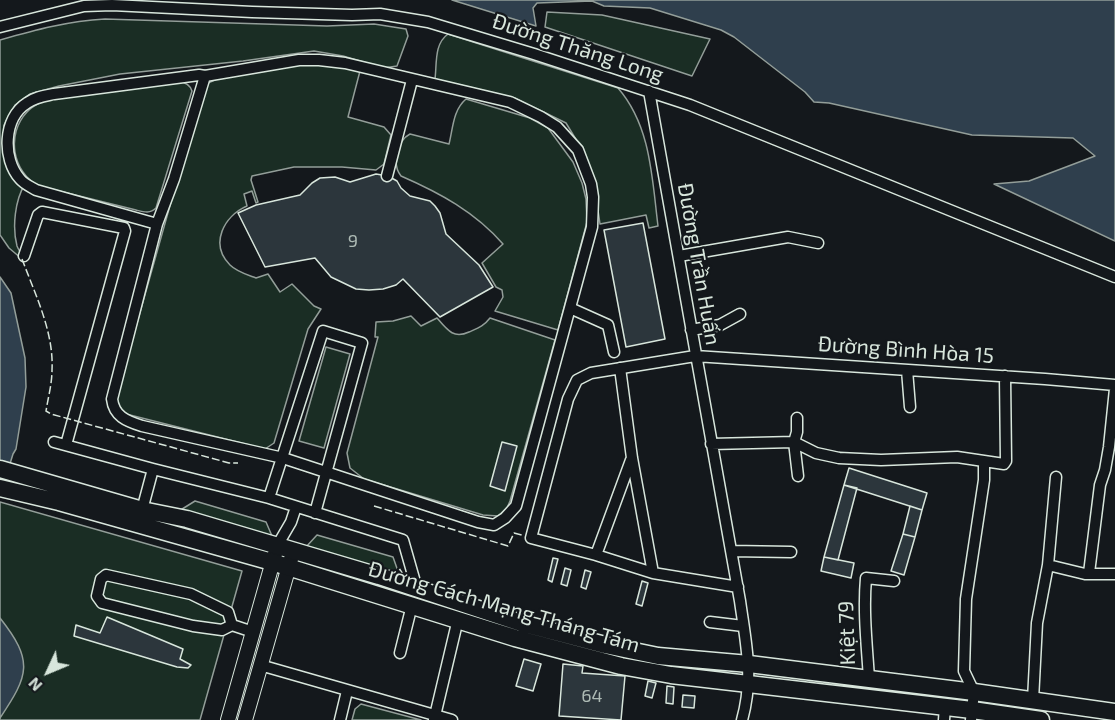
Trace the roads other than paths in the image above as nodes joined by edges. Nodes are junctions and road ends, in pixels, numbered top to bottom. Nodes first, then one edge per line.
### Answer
1 (0, 27) edge
2 (205, 76) junction
3 (412, 80) junction
4 (649, 92) junction
5 (387, 176) dead end
6 (158, 224) junction
7 (818, 243) dead end
8 (24, 256) dead end
9 (679, 256) junction
10 (1115, 277) edge
11 (570, 308) junction
12 (740, 314) dead end
13 (691, 330) junction
14 (614, 351) dead end
15 (695, 356) junction
16 (620, 368) junction
17 (907, 370) junction
18 (1005, 376) junction
19 (1115, 387) edge
20 (910, 407) dead end
21 (797, 418) dead end
22 (54, 442) dead end
23 (794, 442) junction
24 (711, 444) junction
25 (66, 445) junction
26 (283, 458) junction
27 (632, 458) junction
28 (984, 462) junction
29 (5, 470) edge
30 (153, 470) junction
31 (327, 472) junction
32 (798, 476) dead end
33 (1056, 477) dead end
34 (2, 489) edge
35 (269, 498) junction
36 (296, 507) junction
37 (142, 510) junction
38 (315, 513) junction
39 (291, 522) junction
40 (731, 551) junction
41 (791, 552) dead end
42 (274, 554) junction
43 (596, 555) junction
44 (291, 559) junction
45 (1048, 566) junction
46 (653, 573) junction
47 (1089, 573) junction
48 (1115, 574) edge
49 (894, 581) dead end
50 (738, 586) junction
51 (415, 597) junction
52 (458, 619) junction
53 (710, 622) dead end
54 (232, 625) junction
55 (743, 626) junction
56 (252, 632) junction
57 (400, 653) dead end
58 (749, 664) junction
59 (260, 665) junction
60 (869, 679) junction
61 (749, 684) junction
62 (347, 691) junction
63 (974, 692) junction
64 (1033, 700) junction
65 (1115, 712) edge
66 (945, 714) edge
67 (972, 715) edge
68 (435, 718) edge
69 (228, 720) edge
70 (245, 720) edge
71 (340, 720) edge
72 (452, 720) edge
73 (742, 720) edge
74 (1041, 720) edge

1 - 4 street, Đường Thăng Long
2 - 3 street
2 - 6 street
2 - 6 street
3 - 5 street
3 - 11 street
4 - 9 street, Đường Trần Huấn
4 - 10 street, Đường Thăng Long
6 - 26 street
7 - 9 street
8 - 25 street
9 - 13 street, Đường Trần Huấn
11 - 14 street
11 - 31 street
12 - 13 street
13 - 15 street, Đường Trần Huấn
15 - 16 street, Đường Bình Hòa 15
15 - 17 street, Đường Bình Hòa 15
15 - 24 street, Đường Trần Huấn
16 - 27 street
16 - 43 street, Đường Bình Hòa 15
17 - 18 street, Đường Bình Hòa 15
17 - 20 street
18 - 19 street, Đường Bình Hòa 15
18 - 28 street
19 - 47 street
21 - 23 street
22 - 25 street
23 - 24 street
23 - 28 street
23 - 32 street
24 - 40 street, Đường Trần Huấn
25 - 30 street
26 - 31 street
26 - 31 street
26 - 35 street
27 - 43 street
27 - 46 street
28 - 63 street
29 - 37 highway, Đường Cách Mạng Tháng Tám
30 - 35 street
30 - 37 street
31 - 38 street
33 - 45 street
34 - 42 highway, Đường Cách Mạng Tháng Tám
35 - 36 street
36 - 38 street
36 - 39 street
37 - 42 highway, Đường Cách Mạng Tháng Tám
38 - 51 street
39 - 42 street
39 - 44 street
40 - 41 street
40 - 50 street, Đường Trần Huấn
42 - 44 highway, Đường Cách Mạng Tháng Tám
42 - 56 main road
43 - 46 street
44 - 51 highway, Đường Cách Mạng Tháng Tám
44 - 59 main road
45 - 47 street
45 - 64 street
46 - 50 street
47 - 48 street
49 - 60 street, Kiệt 79
50 - 55 street, Đường Trần Huấn
51 - 52 highway, Đường Cách Mạng Tháng Tám
51 - 57 street
51 - 58 highway, Đường Cách Mạng Tháng Tám
52 - 61 highway, Đường Cách Mạng Tháng Tám
52 - 68 street
53 - 55 street
54 - 54 street
54 - 56 street
55 - 58 street, Đường Trần Huấn
56 - 69 main road
58 - 60 highway, Đường Cách Mạng Tháng Tám
58 - 61 street, Đường Trần Huấn
59 - 62 street
59 - 70 main road
60 - 63 highway, Đường Cách Mạng Tháng Tám
61 - 66 highway, Đường Cách Mạng Tháng Tám
61 - 73 street, Đường Trần Huấn
62 - 68 street
62 - 71 street
63 - 64 highway, Đường Cách Mạng Tháng Tám
63 - 67 street
64 - 65 highway, Đường Cách Mạng Tháng Tám
66 - 67 highway, Đường Cách Mạng Tháng Tám
67 - 74 highway, Đường Cách Mạng Tháng Tám
68 - 72 street

